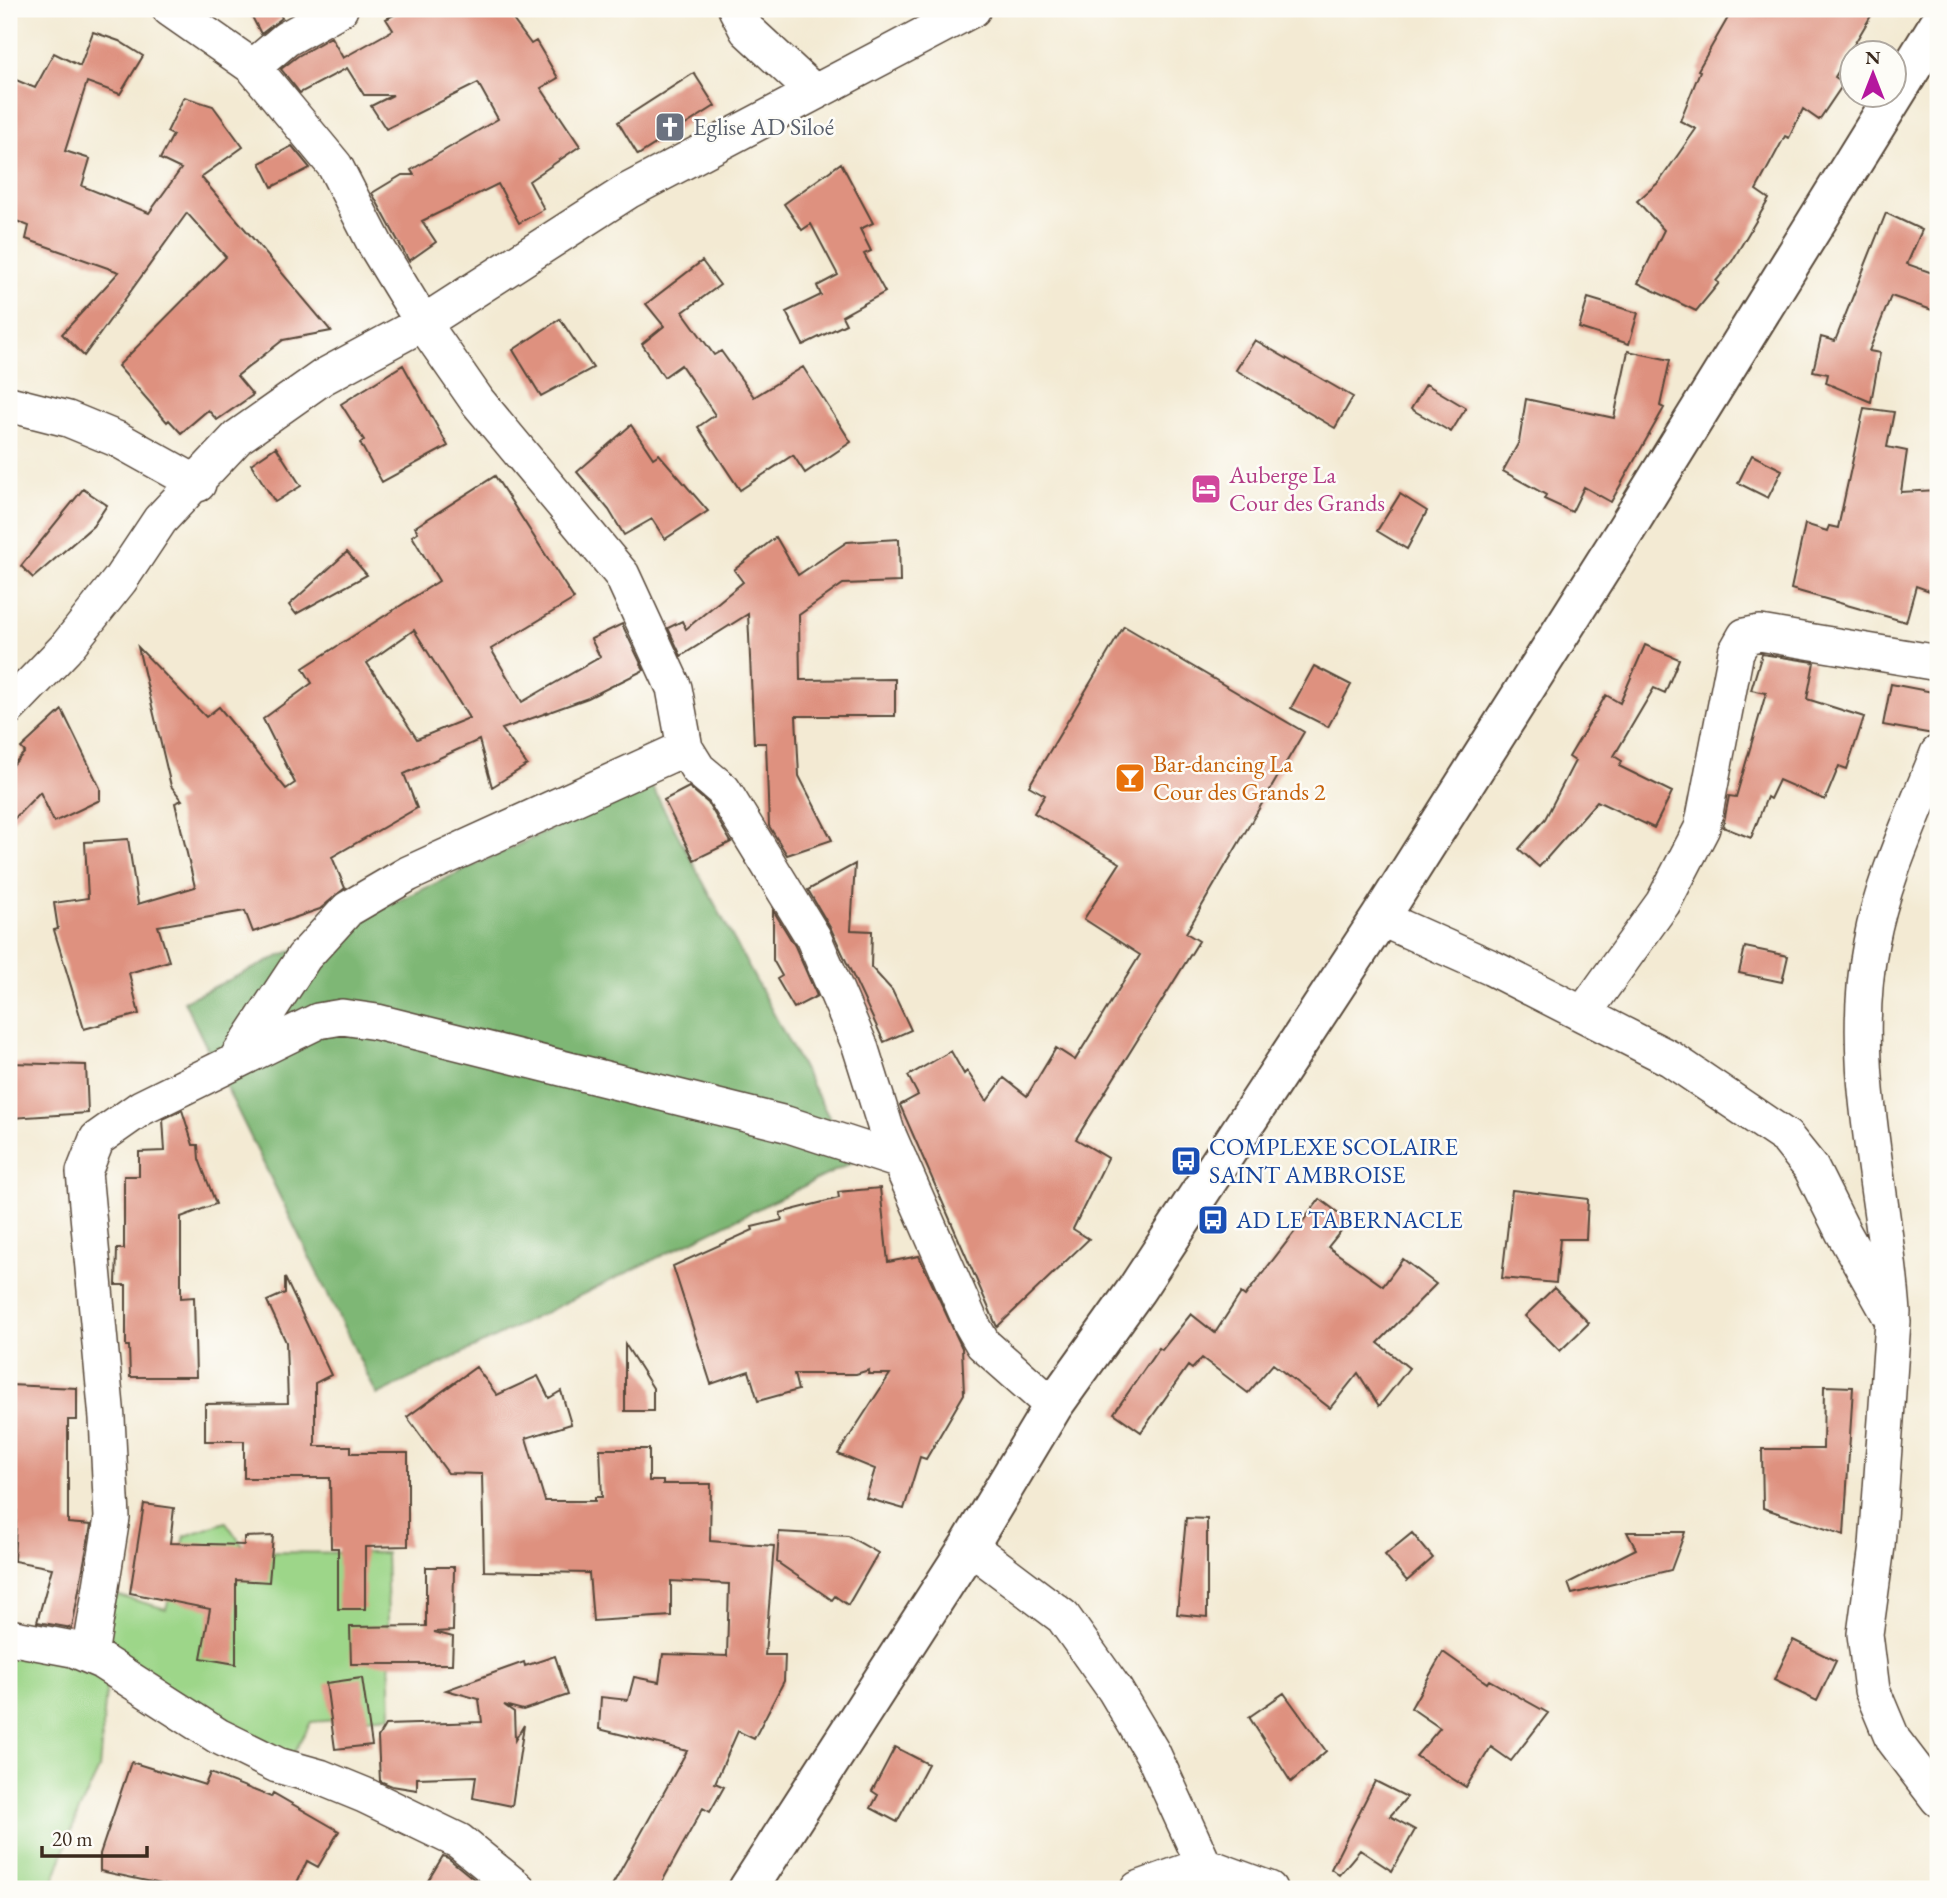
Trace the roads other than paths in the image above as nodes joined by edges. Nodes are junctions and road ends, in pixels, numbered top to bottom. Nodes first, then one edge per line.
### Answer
1 (170, 9) edge
2 (340, 9) edge
3 (736, 9) edge
4 (973, 9) edge
5 (1938, 25) edge
6 (253, 66) junction
7 (814, 92) junction
8 (423, 323) junction
9 (9, 404) edge
10 (198, 484) junction
11 (1938, 663) edge
12 (9, 707) edge
13 (685, 748) junction
14 (1938, 753) edge
15 (1380, 918) junction
16 (1583, 1014) junction
17 (236, 1060) junction
18 (900, 1161) junction
19 (1893, 1321) junction
20 (1054, 1406) junction
21 (969, 1546) junction
22 (9, 1637) edge
23 (90, 1655) junction
24 (1938, 1800) edge
25 (1208, 1877) edge
26 (518, 1889) edge
27 (748, 1889) edge
28 (1138, 1889) edge
29 (1269, 1889) edge

1 - 6 street
2 - 6 street
3 - 7 street
4 - 7 street
5 - 15 street
6 - 8 street
7 - 8 street
8 - 10 street
8 - 13 street
9 - 10 street
10 - 12 street
11 - 16 street
13 - 17 street
13 - 18 street
14 - 19 street
15 - 16 street
15 - 20 street
16 - 19 street
17 - 18 street
17 - 23 street
18 - 20 street
19 - 24 street
20 - 21 street
21 - 25 street
21 - 27 street
22 - 23 street
23 - 26 street
25 - 28 street
25 - 29 street

